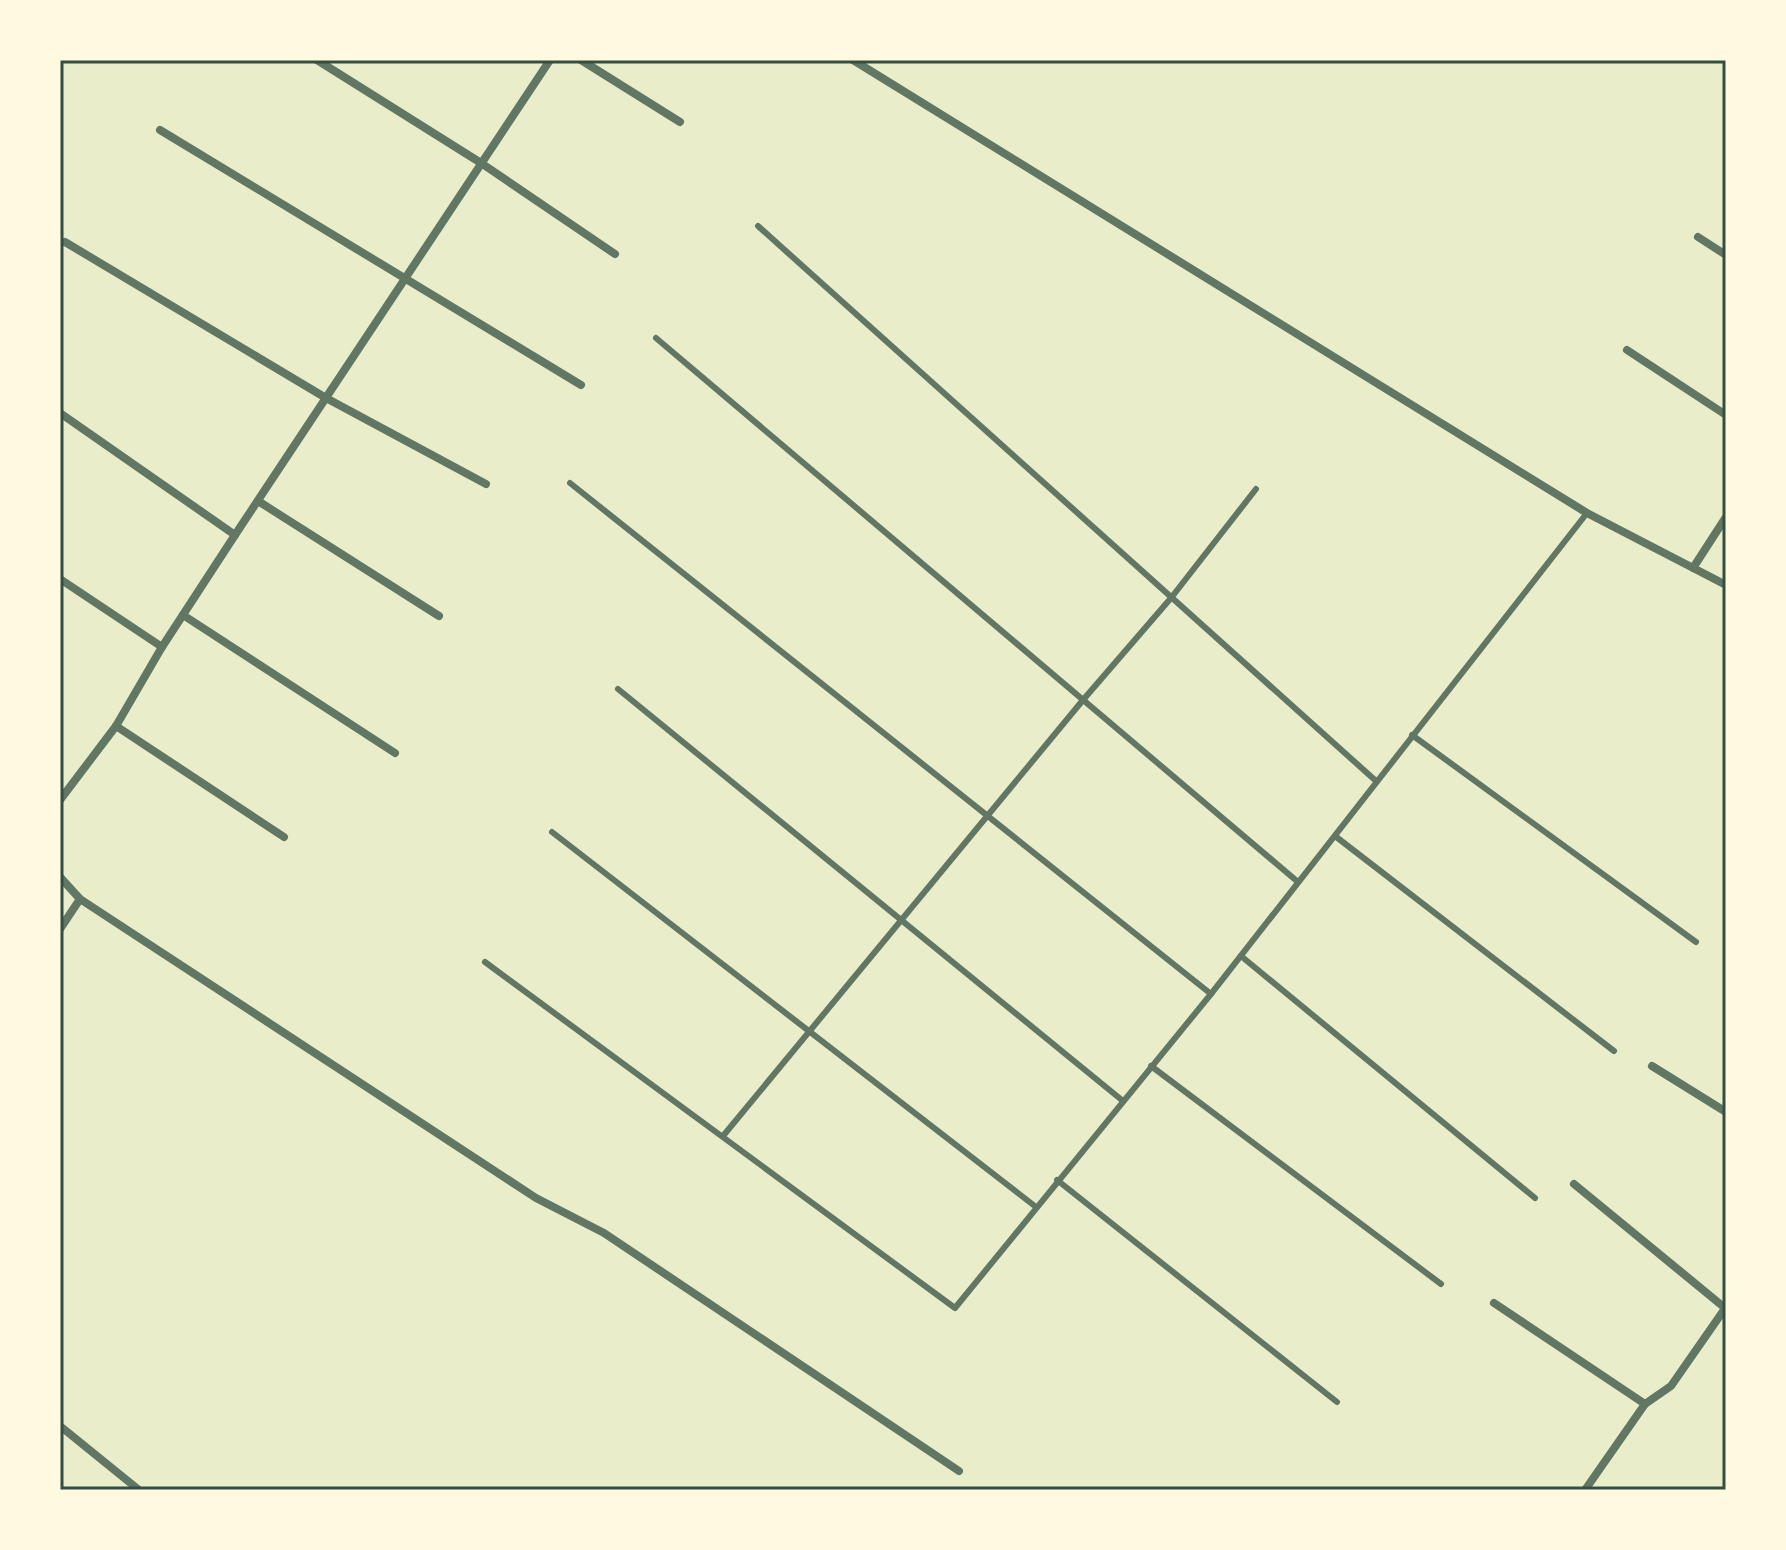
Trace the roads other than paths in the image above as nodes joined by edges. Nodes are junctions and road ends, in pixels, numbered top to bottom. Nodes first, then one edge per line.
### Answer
1 (317, 60) edge
2 (550, 60) edge
3 (581, 60) edge
4 (853, 60) edge
5 (680, 122) dead end
6 (160, 130) dead end
7 (481, 163) junction
8 (758, 226) dead end
9 (1698, 237) dead end
10 (65, 242) dead end
11 (615, 254) dead end
12 (1726, 255) edge
13 (404, 278) junction
14 (656, 338) dead end
15 (1627, 350) dead end
16 (581, 385) dead end
17 (326, 398) junction
18 (60, 413) edge
19 (1726, 415) edge
20 (570, 483) dead end
21 (486, 484) dead end
22 (1256, 489) dead end
23 (258, 501) junction
24 (1587, 513) junction
25 (1726, 517) edge
26 (235, 535) junction
27 (1693, 568) junction
28 (60, 579) edge
29 (1726, 585) edge
30 (1171, 598) junction
31 (183, 615) junction
32 (439, 616) dead end
33 (162, 647) junction
34 (618, 689) dead end
35 (1083, 700) junction
36 (116, 726) junction
37 (1412, 735) junction
38 (395, 753) dead end
39 (1376, 781) junction
40 (60, 800) edge
41 (987, 816) junction
42 (552, 832) dead end
43 (1335, 836) junction
44 (284, 837) dead end
45 (60, 877) edge
46 (1298, 882) junction
47 (80, 899) junction
48 (901, 920) junction
49 (60, 929) edge
50 (1696, 942) dead end
51 (1241, 956) junction
52 (485, 962) dead end
53 (1211, 994) junction
54 (809, 1031) junction
55 (1614, 1051) dead end
56 (1151, 1066) junction
57 (1652, 1066) dead end
58 (1123, 1101) junction
59 (1726, 1112) edge
60 (723, 1136) junction
61 (1057, 1180) junction
62 (1574, 1184) dead end
63 (1535, 1198) dead end
64 (1036, 1207) junction
65 (1441, 1284) dead end
66 (1494, 1303) dead end
67 (1726, 1308) edge
68 (1337, 1402) dead end
69 (1645, 1404) junction
70 (62, 1432) edge
71 (959, 1471) dead end
72 (139, 1490) edge
73 (1585, 1490) edge

1 - 7 street
2 - 7 street
3 - 5 street
4 - 24 street
6 - 13 street
7 - 11 street
7 - 13 street
8 - 30 lane
9 - 12 street
10 - 17 street
13 - 16 street
13 - 17 street
14 - 35 lane
15 - 19 street
17 - 21 street
17 - 23 street
18 - 26 street
20 - 41 lane
22 - 30 lane
23 - 26 street
23 - 32 street
24 - 27 street
24 - 37 lane
25 - 27 street
26 - 31 street
27 - 29 street
28 - 33 street
30 - 35 lane
30 - 39 lane
31 - 33 street
31 - 38 street
33 - 36 street
34 - 48 lane
35 - 41 lane
35 - 46 lane
36 - 40 street
36 - 44 street
37 - 39 lane
37 - 50 lane
39 - 43 lane
41 - 48 lane
41 - 53 lane
42 - 54 lane
43 - 46 lane
43 - 55 lane
45 - 47 street
46 - 51 lane
47 - 49 street
47 - 71 street
48 - 54 lane
48 - 58 lane
51 - 53 lane
51 - 63 lane
52 - 60 lane
53 - 56 lane
54 - 60 lane
54 - 64 lane
56 - 58 lane
56 - 65 lane
57 - 59 street
58 - 61 lane
60 - 64 lane
61 - 64 lane
61 - 68 lane
62 - 67 street
66 - 69 street
67 - 69 street
69 - 73 street
70 - 72 street

